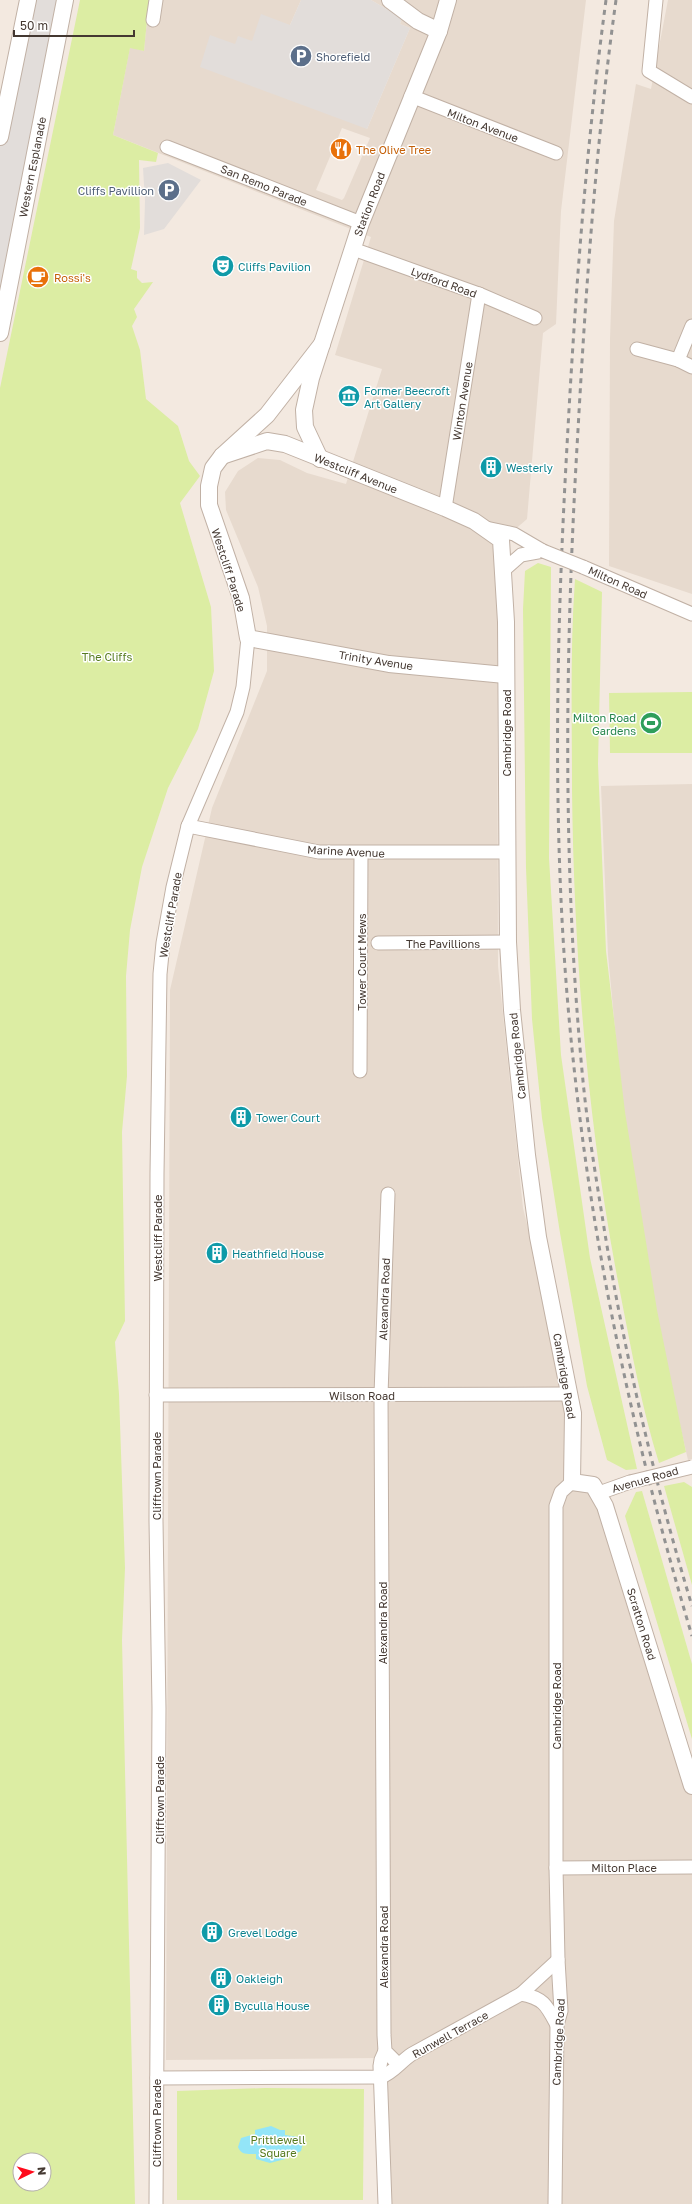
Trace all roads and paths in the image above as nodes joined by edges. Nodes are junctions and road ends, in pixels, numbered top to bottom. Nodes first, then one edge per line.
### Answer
1 (28, 0) edge
2 (65, 0) edge
3 (156, 0) edge
4 (390, 0) edge
5 (448, 0) edge
6 (656, 0) edge
7 (153, 20) dead end
8 (439, 31) junction
9 (411, 96) junction
10 (692, 98) edge
11 (0, 137) edge
12 (167, 147) dead end
13 (556, 153) dead end
14 (361, 224) junction
15 (353, 249) junction
16 (479, 294) junction
17 (535, 318) dead end
18 (692, 326) edge
19 (0, 333) edge
20 (322, 344) junction
21 (637, 349) dead end
22 (678, 360) junction
23 (692, 367) edge
24 (222, 456) junction
25 (320, 459) junction
26 (445, 508) junction
27 (486, 528) junction
28 (543, 551) junction
29 (504, 570) junction
30 (692, 614) edge
31 (248, 638) junction
32 (505, 675) junction
33 (188, 826) junction
34 (507, 852) junction
35 (361, 853) junction
36 (508, 942) junction
37 (378, 943) dead end
38 (360, 1071) dead end
39 (388, 1194) dead end
40 (568, 1394) junction
41 (156, 1395) junction
42 (381, 1395) junction
43 (692, 1466) edge
44 (572, 1482) junction
45 (599, 1493) junction
46 (692, 1786) edge
47 (692, 1867) edge
48 (556, 1868) junction
49 (558, 1960) junction
50 (521, 1994) junction
51 (557, 2025) junction
52 (385, 2051) junction
53 (398, 2064) junction
54 (381, 2077) junction
55 (157, 2078) junction
56 (156, 2204) edge
57 (385, 2204) edge
58 (555, 2204) edge

1 - 11 street
2 - 19 street, Western Esplanade
3 - 7 street
4 - 8 street
5 - 8 street, Station Road
6 - 10 street
8 - 9 street, Station Road
9 - 13 street, Milton Avenue
9 - 14 street, Station Road
12 - 14 street, San Remo Parade
14 - 15 street, Station Road
15 - 16 street, Lydford Road
15 - 20 street, Station Road
16 - 17 street, Lydford Road
16 - 26 street, Winton Avenue
18 - 22 street
20 - 24 street, Station Road
20 - 25 street, Station Road
21 - 22 street
22 - 23 street
24 - 25 street, Westcliff Avenue
24 - 31 street, Westcliff Parade
25 - 26 street, Westcliff Avenue
26 - 27 street, Westcliff Avenue
27 - 28 street, Westcliff Avenue
27 - 29 street, Westcliff Avenue
28 - 29 street
28 - 30 street, Milton Road, bridge
29 - 32 street, Cambridge Road
31 - 32 street, Trinity Avenue
31 - 33 street, Westcliff Parade
32 - 34 street, Cambridge Road
33 - 35 street, Marine Avenue
33 - 41 street, Westcliff Parade
34 - 35 street, Marine Avenue
34 - 36 street, Cambridge Road
35 - 38 street, Tower Court Mews
36 - 37 street, The Pavillions
36 - 40 street, Cambridge Road
39 - 42 street, Alexandra Road
40 - 42 street, Wilson Road
40 - 44 street, Cambridge Road
41 - 42 street, Wilson Road
41 - 55 street, Clifftown Parade
42 - 52 street, Alexandra Road
43 - 45 street, Avenue Road, bridge
44 - 45 street
44 - 48 street, Cambridge Road
45 - 46 street, Scratton Road
47 - 48 street, Milton Place
48 - 49 street, Cambridge Road
49 - 50 street, Runwell Terrace
49 - 51 street, Cambridge Road
50 - 51 street
50 - 53 street, Runwell Terrace
51 - 58 street, Cambridge Road
52 - 53 street
52 - 54 street, Alexandra Road
53 - 54 street, Runwell Terrace
54 - 55 street
54 - 57 street, Alexandra Road
55 - 56 street, Clifftown Parade

